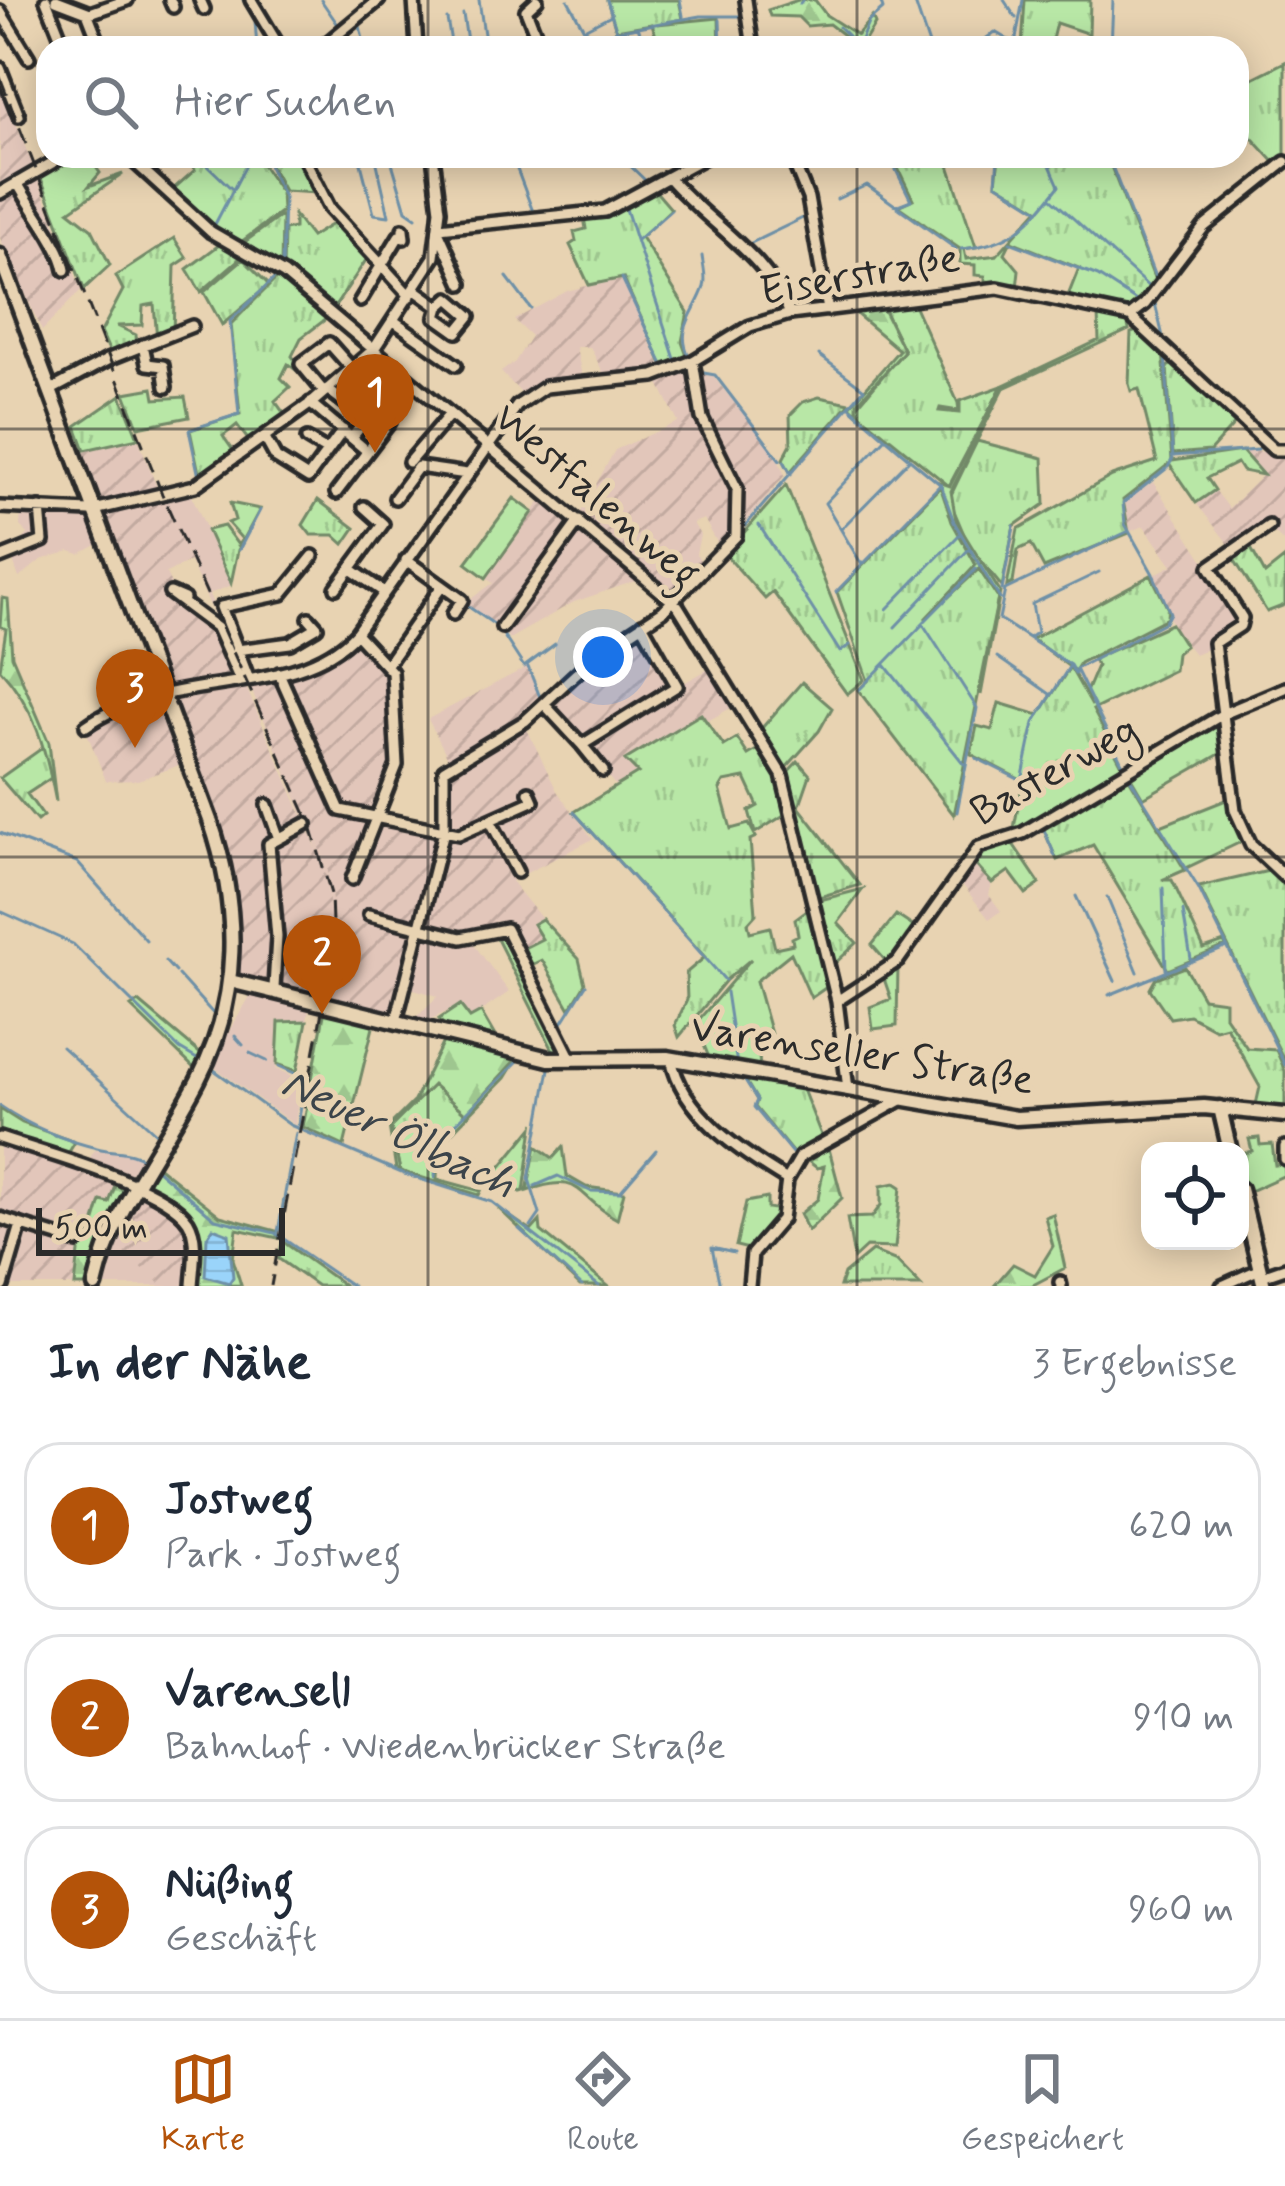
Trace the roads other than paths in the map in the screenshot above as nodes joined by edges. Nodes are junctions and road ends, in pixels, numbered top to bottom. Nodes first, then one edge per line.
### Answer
1 (46, 0) edge
2 (56, 0) edge
3 (127, 0) edge
4 (251, 0) edge
5 (379, 0) edge
6 (414, 0) edge
7 (537, 0) edge
8 (746, 0) edge
9 (0, 11) edge
10 (87, 12) junction
11 (60, 36) edge
12 (96, 36) edge
13 (273, 36) edge
14 (336, 36) edge
15 (416, 36) edge
16 (536, 36) edge
17 (751, 36) edge
18 (29, 58) dead end
19 (0, 68) edge
20 (19, 116) dead end
21 (1285, 162) edge
22 (44, 168) edge
23 (141, 168) edge
24 (310, 168) edge
25 (434, 168) edge
26 (684, 168) edge
27 (796, 168) edge
28 (668, 177) junction
29 (18, 184) junction
30 (0, 193) edge
31 (439, 231) junction
32 (399, 236) dead end
33 (0, 256) edge
34 (63, 261) dead end
35 (386, 264) junction
36 (4, 275) edge
37 (462, 284) dead end
38 (412, 292) junction
39 (360, 301) dead end
40 (439, 308) dead end
41 (828, 310) junction
42 (790, 314) junction
43 (1130, 316) junction
44 (394, 321) junction
45 (192, 326) dead end
46 (143, 345) junction
47 (374, 349) junction
48 (693, 361) junction
49 (456, 365) dead end
50 (354, 367) junction
51 (166, 387) dead end
52 (51, 390) junction
53 (326, 390) junction
54 (310, 404) junction
55 (450, 414) junction
56 (347, 433) junction
57 (265, 438) junction
58 (307, 439) dead end
59 (488, 445) junction
60 (366, 449) junction
61 (1285, 450) edge
62 (327, 451) junction
63 (409, 462) dead end
64 (467, 474) junction
65 (336, 493) dead end
66 (395, 498) dead end
67 (0, 508) edge
68 (40, 508) junction
69 (95, 510) junction
70 (371, 512) dead end
71 (579, 521) junction
72 (1269, 526) dead end
73 (313, 556) dead end
74 (0, 559) edge
75 (406, 560) junction
76 (352, 569) junction
77 (442, 586) junction
78 (336, 588) dead end
79 (384, 592) junction
80 (184, 599) dead end
81 (673, 599) junction
82 (453, 614) dead end
83 (309, 618) dead end
84 (642, 624) junction
85 (502, 627) dead end
86 (356, 633) junction
87 (290, 643) junction
88 (237, 650) junction
89 (388, 663) junction
90 (300, 670) junction
91 (279, 673) junction
92 (244, 677) junction
93 (1285, 688) edge
94 (164, 692) junction
95 (544, 704) junction
96 (1223, 714) junction
97 (86, 726) dead end
98 (582, 746) junction
99 (603, 771) dead end
100 (267, 805) dead end
101 (519, 808) dead end
102 (379, 814) junction
103 (491, 822) junction
104 (306, 824) dead end
105 (444, 831) junction
106 (278, 836) junction
107 (517, 872) dead end
108 (1285, 877) edge
109 (352, 879) dead end
110 (369, 915) dead end
111 (420, 928) junction
112 (230, 981) junction
113 (274, 988) junction
114 (838, 1001) junction
115 (397, 1021) junction
116 (671, 1058) junction
117 (571, 1060) junction
118 (848, 1089) junction
119 (903, 1099) junction
120 (1220, 1108) junction
121 (1285, 1115) edge
122 (0, 1138) edge
123 (1228, 1142) edge
124 (1285, 1147) edge
125 (1285, 1159) edge
126 (787, 1180) junction
127 (134, 1187) junction
128 (0, 1218) edge
129 (21, 1225) junction
130 (1249, 1230) edge
131 (77, 1242) dead end
132 (1285, 1268) edge
133 (1262, 1277) edge
134 (3, 1286) edge
135 (95, 1286) edge
136 (192, 1286) edge
137 (749, 1286) edge
138 (1222, 1286) edge

1 - 11 street
2 - 10 street
3 - 10 street
4 - 13 street
5 - 14 street
6 - 15 street
7 - 16 street
8 - 17 street
9 - 18 street
10 - 12 street
19 - 20 street
21 - 43 street
22 - 29 street
23 - 47 street, Westfalenweg
24 - 35 street
25 - 31 street
26 - 28 street
27 - 41 street
28 - 31 street
28 - 42 street
29 - 30 street
29 - 34 street
31 - 37 street
31 - 38 street
32 - 35 street
33 - 36 main road
35 - 38 street
35 - 39 street
36 - 52 main road
38 - 40 street
38 - 44 street
41 - 42 street, Eiserstraße
41 - 43 street, Eiserstraße
42 - 48 street, Eiserstraße
43 - 61 street
44 - 47 street
44 - 49 street
45 - 46 street
46 - 51 street
46 - 52 street
47 - 50 street
47 - 55 street, Westfalenweg
48 - 59 street, Eiserstraße
48 - 81 street
50 - 53 street
50 - 53 street
50 - 53 street
52 - 69 main road
53 - 54 street
54 - 56 street
54 - 57 street
55 - 59 street, Westfalenweg
55 - 63 street
56 - 60 street
56 - 60 street
56 - 62 street
57 - 62 street
57 - 69 street
58 - 62 street
59 - 64 street, Eiserstraße
59 - 71 street, Westfalenweg
60 - 65 street
64 - 66 street
64 - 75 street, Eiserstraße
67 - 68 street
68 - 69 street
68 - 74 street
69 - 94 main road
70 - 76 street
71 - 81 street, Westfalenweg
71 - 85 street
72 - 96 street
73 - 88 street
75 - 77 street
75 - 79 street, Eiserstraße
76 - 78 street
76 - 79 street
77 - 82 street
77 - 89 street
79 - 86 street, Eiserstraße
80 - 92 street
81 - 84 street
81 - 114 street, Westfalenweg
83 - 87 street
84 - 95 street
84 - 98 street
86 - 89 street
86 - 90 street, Eiserstraße
87 - 88 street
87 - 90 street
88 - 92 street
89 - 102 street
90 - 91 street, Eiserstraße
91 - 92 street, Eiserstraße
91 - 102 street
92 - 94 street, Eiserstraße
93 - 96 street, Basterweg
94 - 97 street, Eiserstraße
94 - 112 main road
95 - 98 street
95 - 105 street
96 - 108 street
96 - 114 street, Basterweg
98 - 99 street
100 - 106 street
101 - 103 street
102 - 105 street
102 - 109 street
103 - 105 street
103 - 107 street
104 - 106 street
105 - 111 street
106 - 113 street
110 - 111 street
111 - 115 street
111 - 117 street
112 - 113 main road, Varenseller Straße
112 - 127 main road
113 - 115 main road, Varenseller Straße
114 - 118 street, Westfalenweg
115 - 117 main road, Varenseller Straße
116 - 117 main road, Varenseller Straße
116 - 118 main road, Varenseller Straße
116 - 126 street
118 - 119 main road, Varenseller Straße
119 - 120 main road, Varenseller Straße
119 - 126 street
120 - 121 main road, Varenseller Straße
120 - 123 main road
122 - 127 street
124 - 125 street
126 - 137 street
127 - 135 main road
127 - 136 street
128 - 129 street
129 - 131 street
129 - 134 street
130 - 133 main road
132 - 133 street
133 - 138 street

